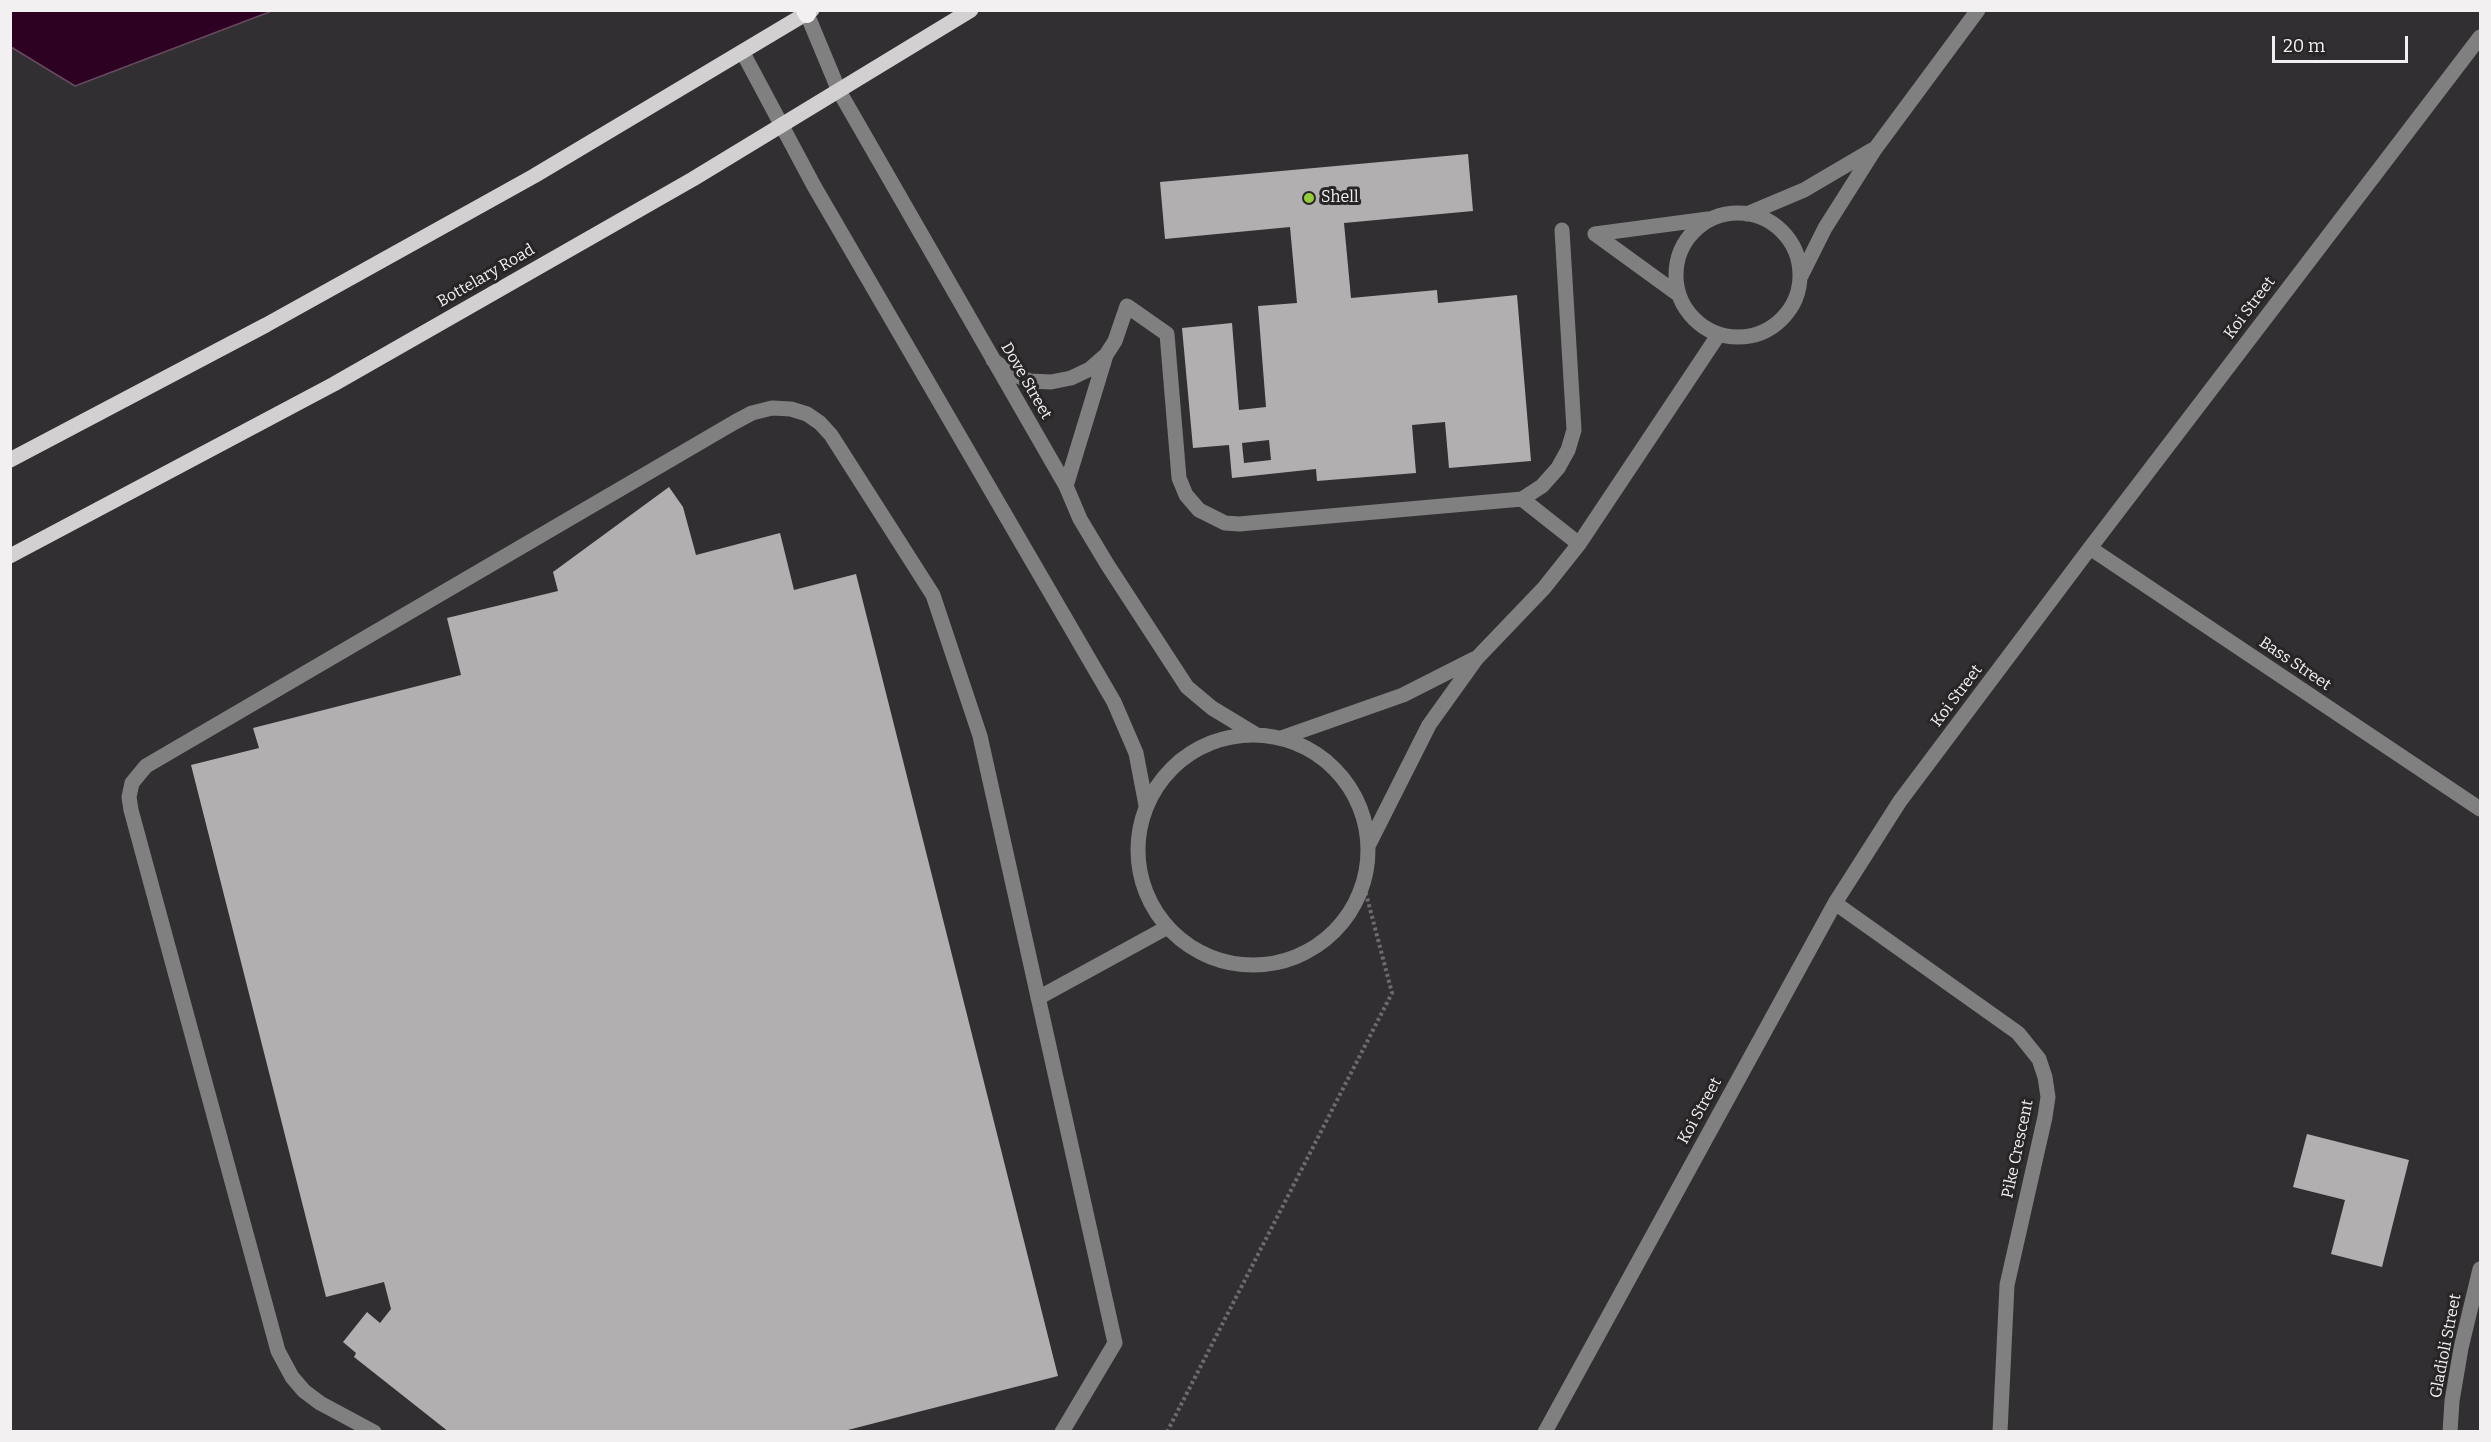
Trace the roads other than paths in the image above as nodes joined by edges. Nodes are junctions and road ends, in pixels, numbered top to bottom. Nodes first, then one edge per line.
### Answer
1 (971, 10) edge
2 (1978, 10) edge
3 (808, 12) edge
4 (2481, 37) edge
5 (743, 53) junction
6 (839, 91) junction
7 (783, 125) junction
8 (1875, 149) junction
9 (1747, 214) junction
10 (1713, 219) junction
11 (1562, 230) dead end
12 (1801, 276) junction
13 (1679, 295) junction
14 (1719, 334) junction
15 (1106, 355) junction
16 (993, 360) junction
17 (10, 460) edge
18 (1066, 486) junction
19 (1522, 498) junction
20 (1579, 544) junction
21 (2090, 548) junction
22 (10, 556) edge
23 (1477, 658) junction
24 (1255, 735) junction
25 (1281, 738) junction
26 (1146, 805) junction
27 (2481, 809) edge
28 (1369, 844) junction
29 (1835, 903) junction
30 (1166, 928) junction
31 (1038, 998) junction
32 (2481, 1269) edge
33 (374, 1431) edge
34 (1062, 1431) edge
35 (1545, 1431) edge
36 (2000, 1431) edge
37 (2450, 1431) edge

1 - 6 main road, Bottelary Road
2 - 8 street
3 - 5 main road
3 - 6 street, Dove Street
4 - 21 street, Koi Street
5 - 7 street, Dove Street
5 - 17 main road
6 - 7 main road, Bottelary Road
6 - 16 street, Dove Street
7 - 22 main road, Bottelary Road
7 - 26 street, Dove Street
8 - 9 street
8 - 12 street
9 - 10 street
9 - 12 street
10 - 13 street
10 - 13 street
11 - 19 street
12 - 14 street
13 - 14 street
14 - 20 street
15 - 16 street
15 - 18 street
15 - 19 street
16 - 18 street, Dove Street
18 - 24 street, Dove Street
19 - 20 street
20 - 23 street
21 - 27 street, Bass Street
21 - 29 street, Koi Street
23 - 25 street
23 - 28 street
24 - 25 street, Dove Street
24 - 26 street, Dove Street
25 - 28 street, Dove Street
26 - 30 street, Dove Street
28 - 30 street, Dove Street
29 - 35 street, Koi Street
29 - 36 street, Pike Crescent
30 - 31 street
31 - 33 street
31 - 34 street
32 - 37 street, Gladioli Street

